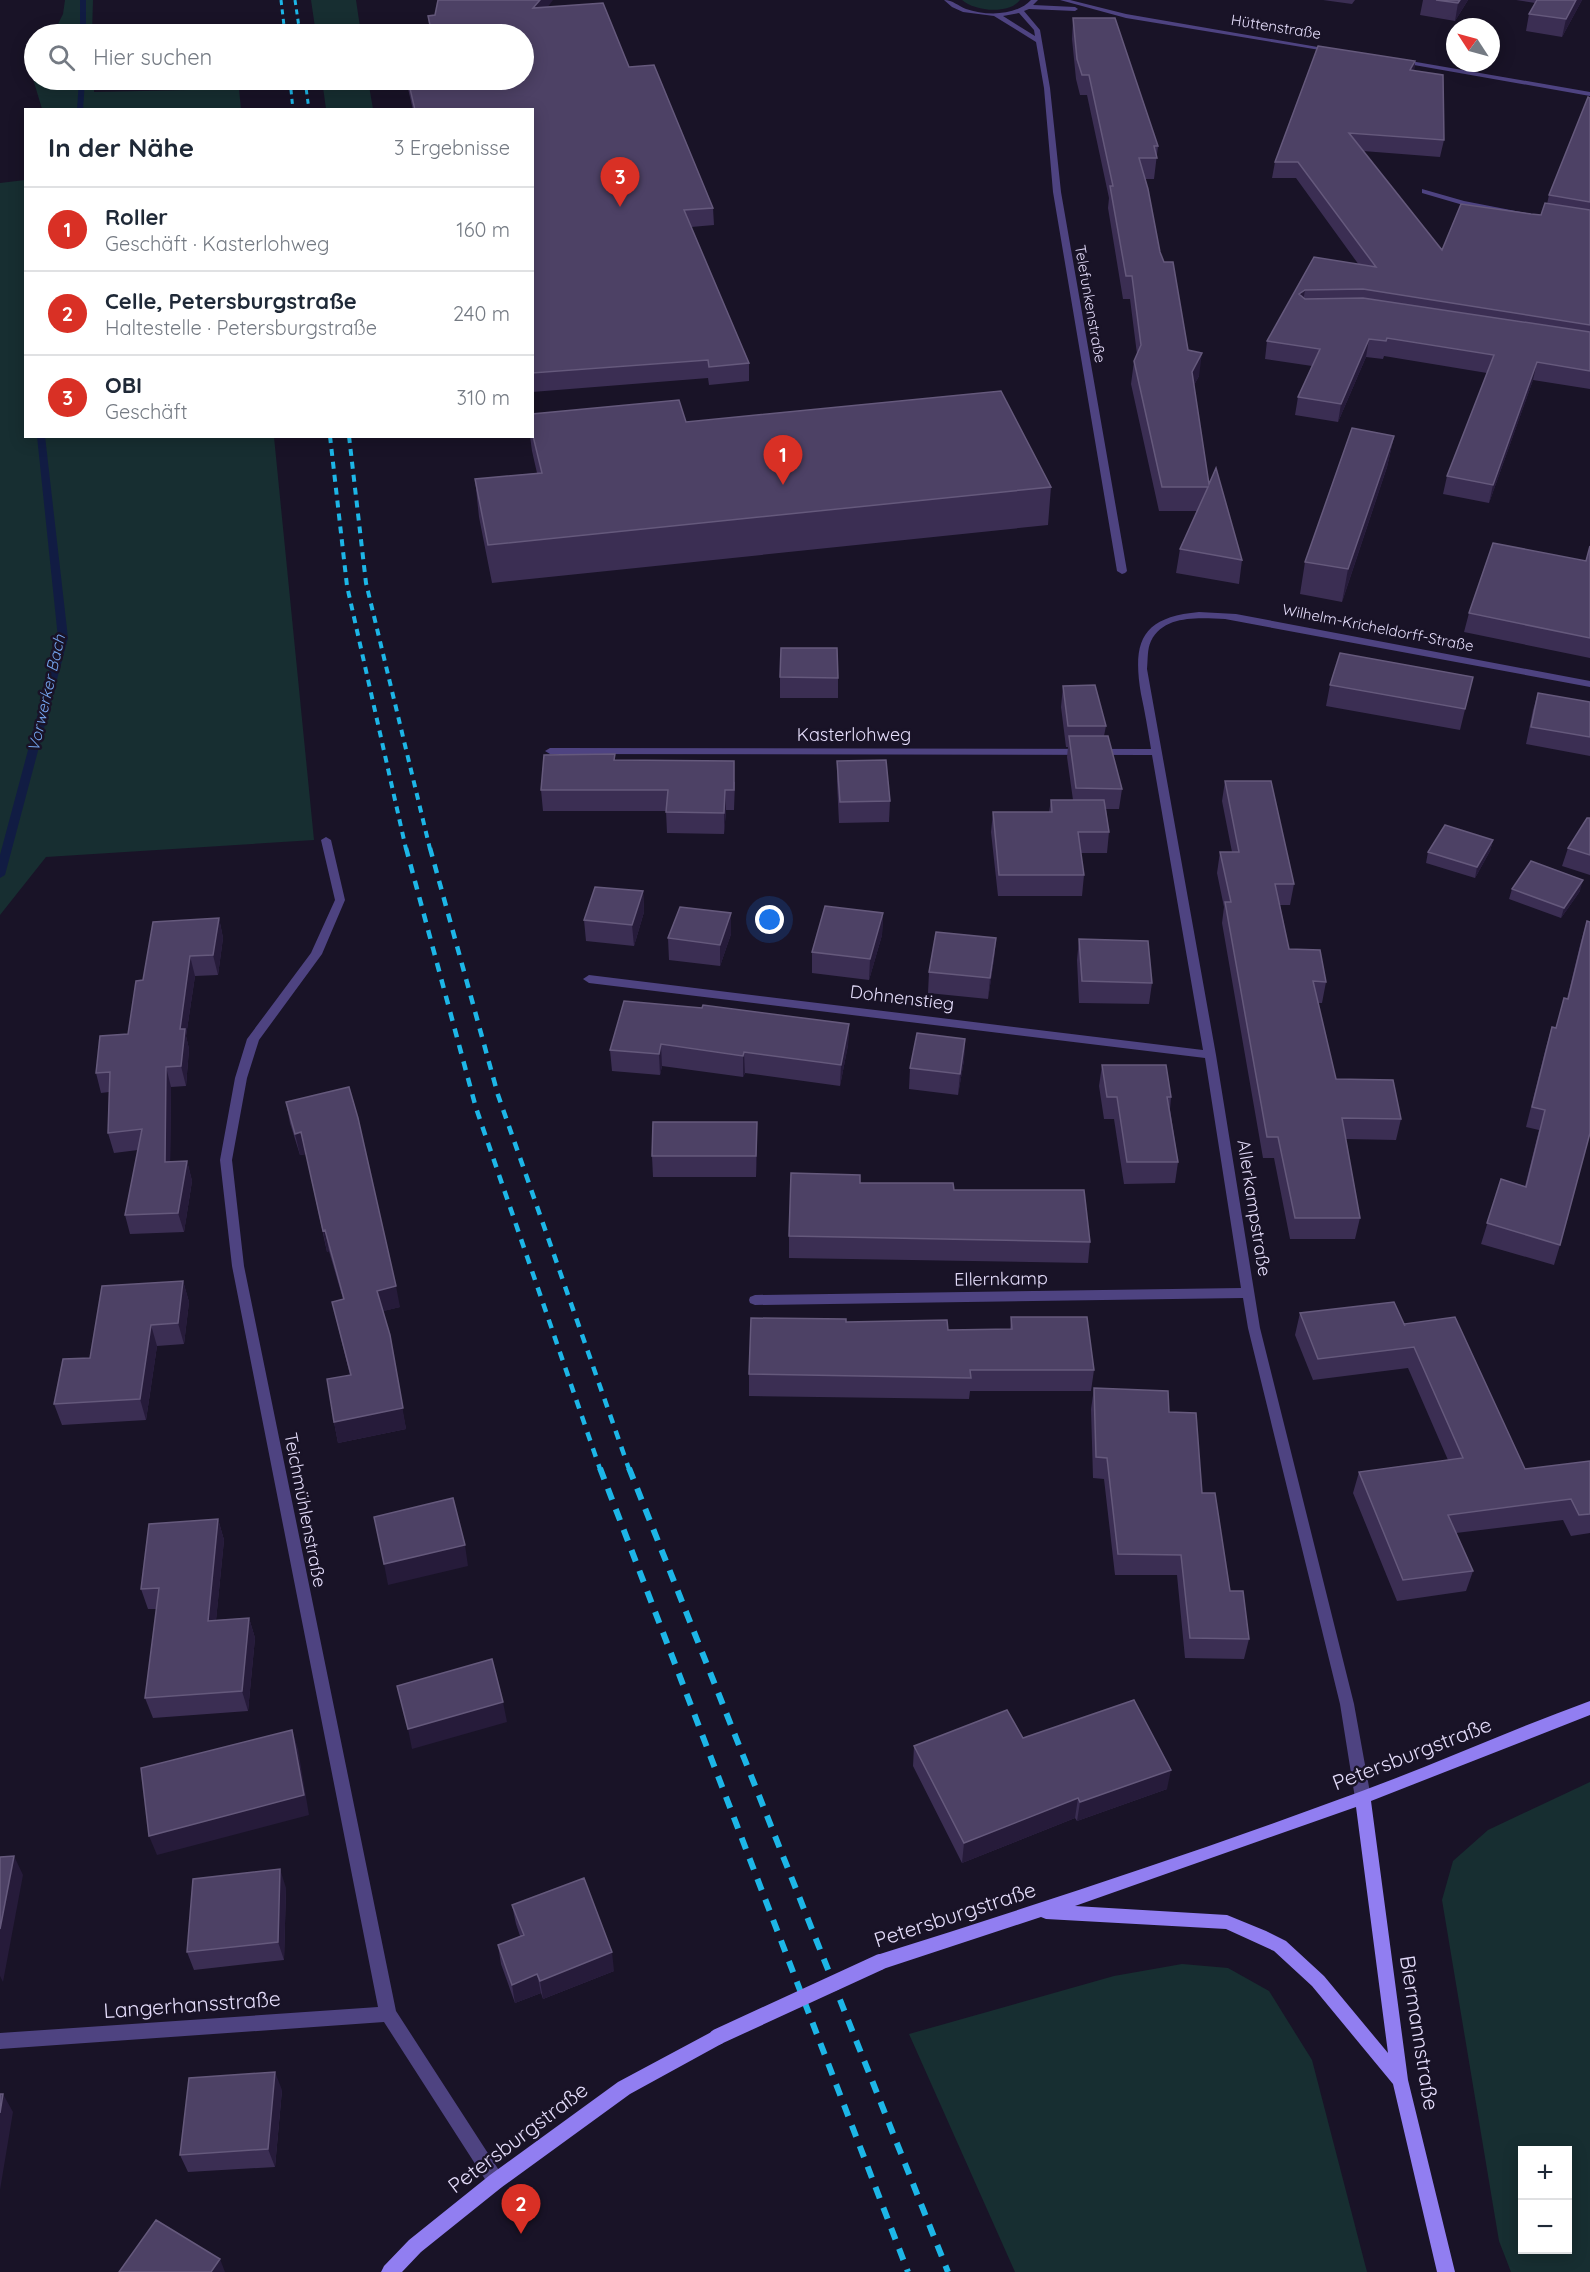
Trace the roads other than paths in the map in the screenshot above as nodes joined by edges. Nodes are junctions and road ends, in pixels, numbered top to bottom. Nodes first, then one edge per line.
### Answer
1 (947, 0) edge
2 (1035, 0) edge
3 (1063, 0) edge
4 (1028, 7) junction
5 (1020, 11) junction
6 (1100, 11) junction
7 (995, 14) junction
8 (1038, 41) junction
9 (1336, 50) edge
10 (1393, 60) edge
11 (1590, 94) edge
12 (1425, 191) dead end
13 (1544, 216) edge
14 (1122, 571) dead end
15 (1161, 624) joint
16 (1590, 684) edge
17 (550, 751) dead end
18 (1158, 752) junction
19 (326, 840) dead end
20 (589, 979) dead end
21 (1210, 1055) junction
22 (1248, 1293) junction
23 (755, 1300) dead end
24 (1590, 1708) edge
25 (1363, 1798) junction
26 (1040, 1912) junction
27 (388, 2014) junction
28 (0, 2041) edge
29 (1400, 2080) junction
30 (496, 2181) junction
31 (390, 2272) edge
32 (1446, 2272) edge

1 - 7 street
2 - 4 street
3 - 6 street
4 - 5 street
4 - 6 street
5 - 7 street
5 - 8 street, Telefunkenstraße
6 - 9 street, Hüttenstraße
7 - 8 street
8 - 14 street, Telefunkenstraße
10 - 11 street
12 - 13 street
15 - 16 street, Wilhelm-Kricheldorff-Straße
15 - 18 street, Allerkampstraße
17 - 18 street, Kasterlohweg
18 - 21 street, Allerkampstraße
19 - 27 street, Teichmühlenstraße
20 - 21 street, Dohnenstieg
21 - 22 street, Allerkampstraße
22 - 23 street, Ellernkamp
22 - 25 street, Allerkampstraße
24 - 25 main road, Petersburgstraße
25 - 26 main road, Petersburgstraße
25 - 29 main road, Biermannstraße
26 - 29 main road
26 - 30 main road, Petersburgstraße, bridge
27 - 28 street, Langerhansstraße
27 - 30 street, Teichmühlenstraße
29 - 32 main road, Biermannstraße
30 - 31 main road, Petersburgstraße

